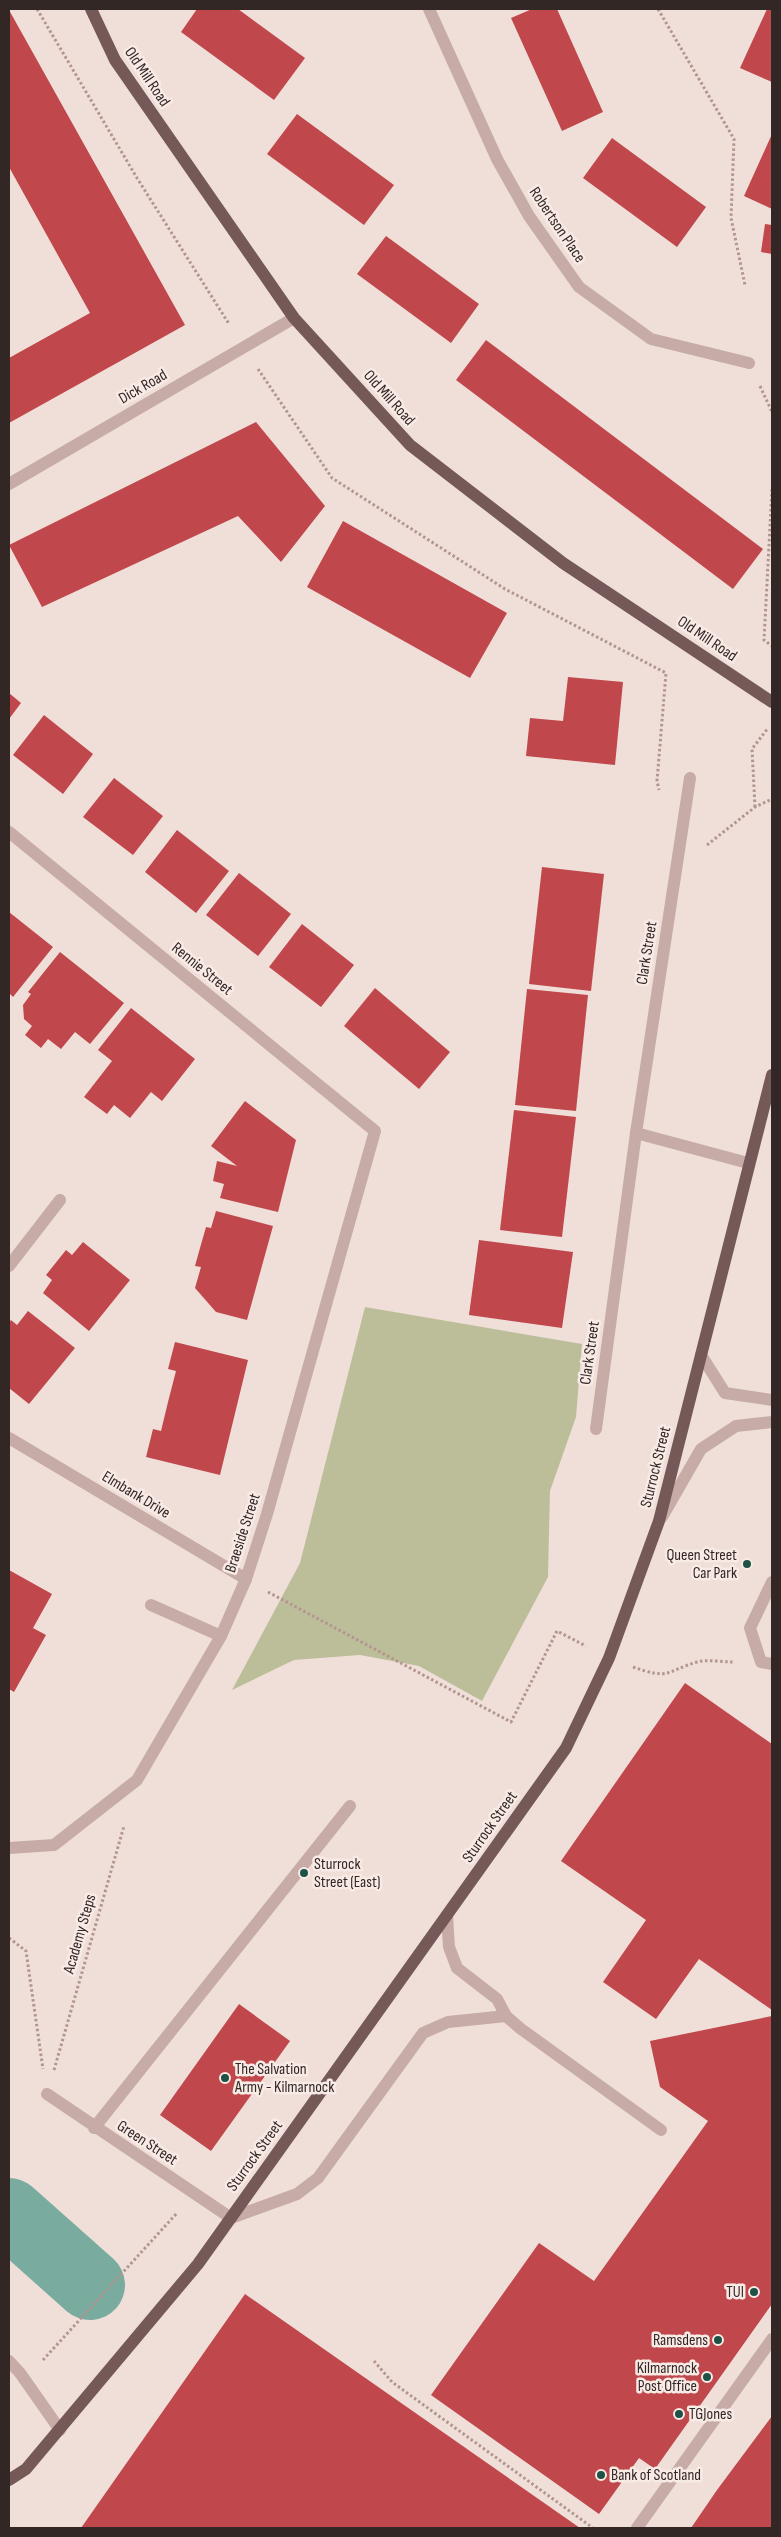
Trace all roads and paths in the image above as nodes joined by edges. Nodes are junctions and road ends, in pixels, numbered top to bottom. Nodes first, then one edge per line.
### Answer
1 (37, 9) edge
2 (91, 9) edge
3 (429, 9) edge
4 (658, 9) edge
5 (745, 285) dead end
6 (294, 318) junction
7 (243, 347) junction
8 (749, 363) dead end
9 (9, 484) edge
10 (772, 489) edge
11 (772, 646) edge
12 (772, 702) edge
13 (772, 722) edge
14 (690, 778) dead end
15 (661, 798) dead end
16 (772, 799) edge
17 (755, 807) junction
18 (9, 832) edge
19 (677, 869) junction
20 (772, 1075) edge
21 (375, 1131) joint
22 (636, 1133) junction
23 (748, 1162) junction
24 (60, 1200) dead end
25 (9, 1266) edge
26 (701, 1355) junction
27 (772, 1400) edge
28 (772, 1422) edge
29 (596, 1429) dead end
30 (9, 1438) edge
31 (659, 1521) junction
32 (246, 1579) junction
33 (772, 1582) edge
34 (151, 1605) dead end
35 (221, 1636) junction
36 (609, 1658) junction
37 (767, 1663) edge
38 (137, 1780) junction
39 (350, 1806) dead end
40 (9, 1848) edge
41 (447, 1915) junction
42 (9, 1938) edge
43 (506, 2016) junction
44 (47, 2094) junction
45 (94, 2128) junction
46 (661, 2130) dead end
47 (195, 2194) junction
48 (231, 2218) junction
49 (772, 2338) edge
50 (9, 2361) edge
51 (374, 2361) dead end
52 (24, 2382) junction
53 (60, 2430) junction
54 (9, 2480) edge
55 (593, 2528) edge
56 (637, 2528) edge

1 - 7 path
2 - 6 main road, Old Mill Road
3 - 8 street, Robertson Place
4 - 5 path
6 - 7 street, Dick Road
6 - 12 main road, Old Mill Road
7 - 9 street, Dick Road
7 - 15 path
10 - 11 path
13 - 17 path
14 - 19 street, Clark Street
16 - 17 path
17 - 19 path
18 - 21 street, Rennie Street
19 - 22 street, Clark Street
20 - 23 main road, Sturrock Street
21 - 32 street, Braeside Street
22 - 23 street
22 - 29 street, Clark Street
23 - 26 main road, Sturrock Street
24 - 25 street
26 - 27 street
26 - 31 main road, Sturrock Street
28 - 31 street
30 - 32 street, Elmbank Drive
31 - 36 main road, Sturrock Street
32 - 35 street, Braeside Street
32 - 36 path
33 - 37 street
34 - 35 street
35 - 38 street, Braeside Street
36 - 37 path
36 - 41 main road, Sturrock Street
38 - 40 street, Braeside Street
38 - 44 path, Academy Steps
39 - 45 street
41 - 43 street
41 - 48 main road, Sturrock Street
42 - 44 path
43 - 46 street
43 - 48 street
44 - 45 street, Green Street
45 - 47 street, Green Street
47 - 48 street, Green Street
47 - 52 path
48 - 53 main road, Sturrock Street
49 - 56 street
50 - 52 street
51 - 55 path
52 - 53 street
53 - 54 main road, Sturrock Street

